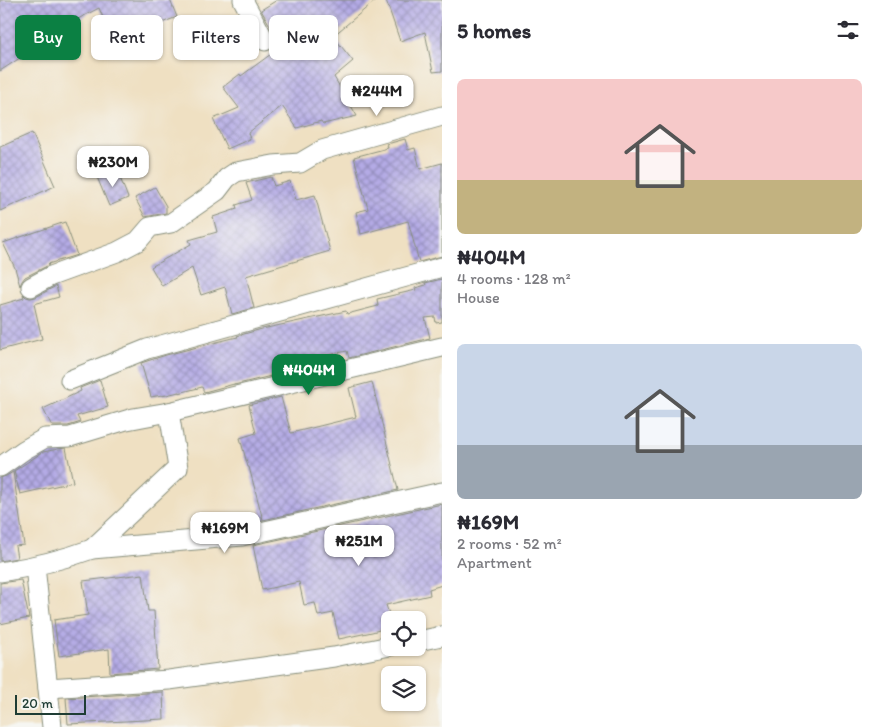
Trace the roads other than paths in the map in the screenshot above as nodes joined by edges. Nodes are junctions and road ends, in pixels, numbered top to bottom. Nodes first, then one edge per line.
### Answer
1 (242, 0) edge
2 (265, 41) dead end
3 (442, 116) edge
4 (442, 267) edge
5 (31, 287) dead end
6 (442, 348) edge
7 (70, 380) dead end
8 (169, 412) junction
9 (0, 467) edge
10 (442, 492) edge
11 (92, 549) junction
12 (35, 566) junction
13 (0, 572) edge
14 (442, 636) edge
15 (426, 639) edge
16 (381, 648) edge
17 (48, 688) junction
18 (52, 727) edge

1 - 2 street
3 - 5 street
4 - 7 street
6 - 8 street
8 - 9 street
8 - 11 street
10 - 11 street
11 - 12 street
12 - 13 street
12 - 17 street
14 - 15 street
16 - 17 street
17 - 18 street

